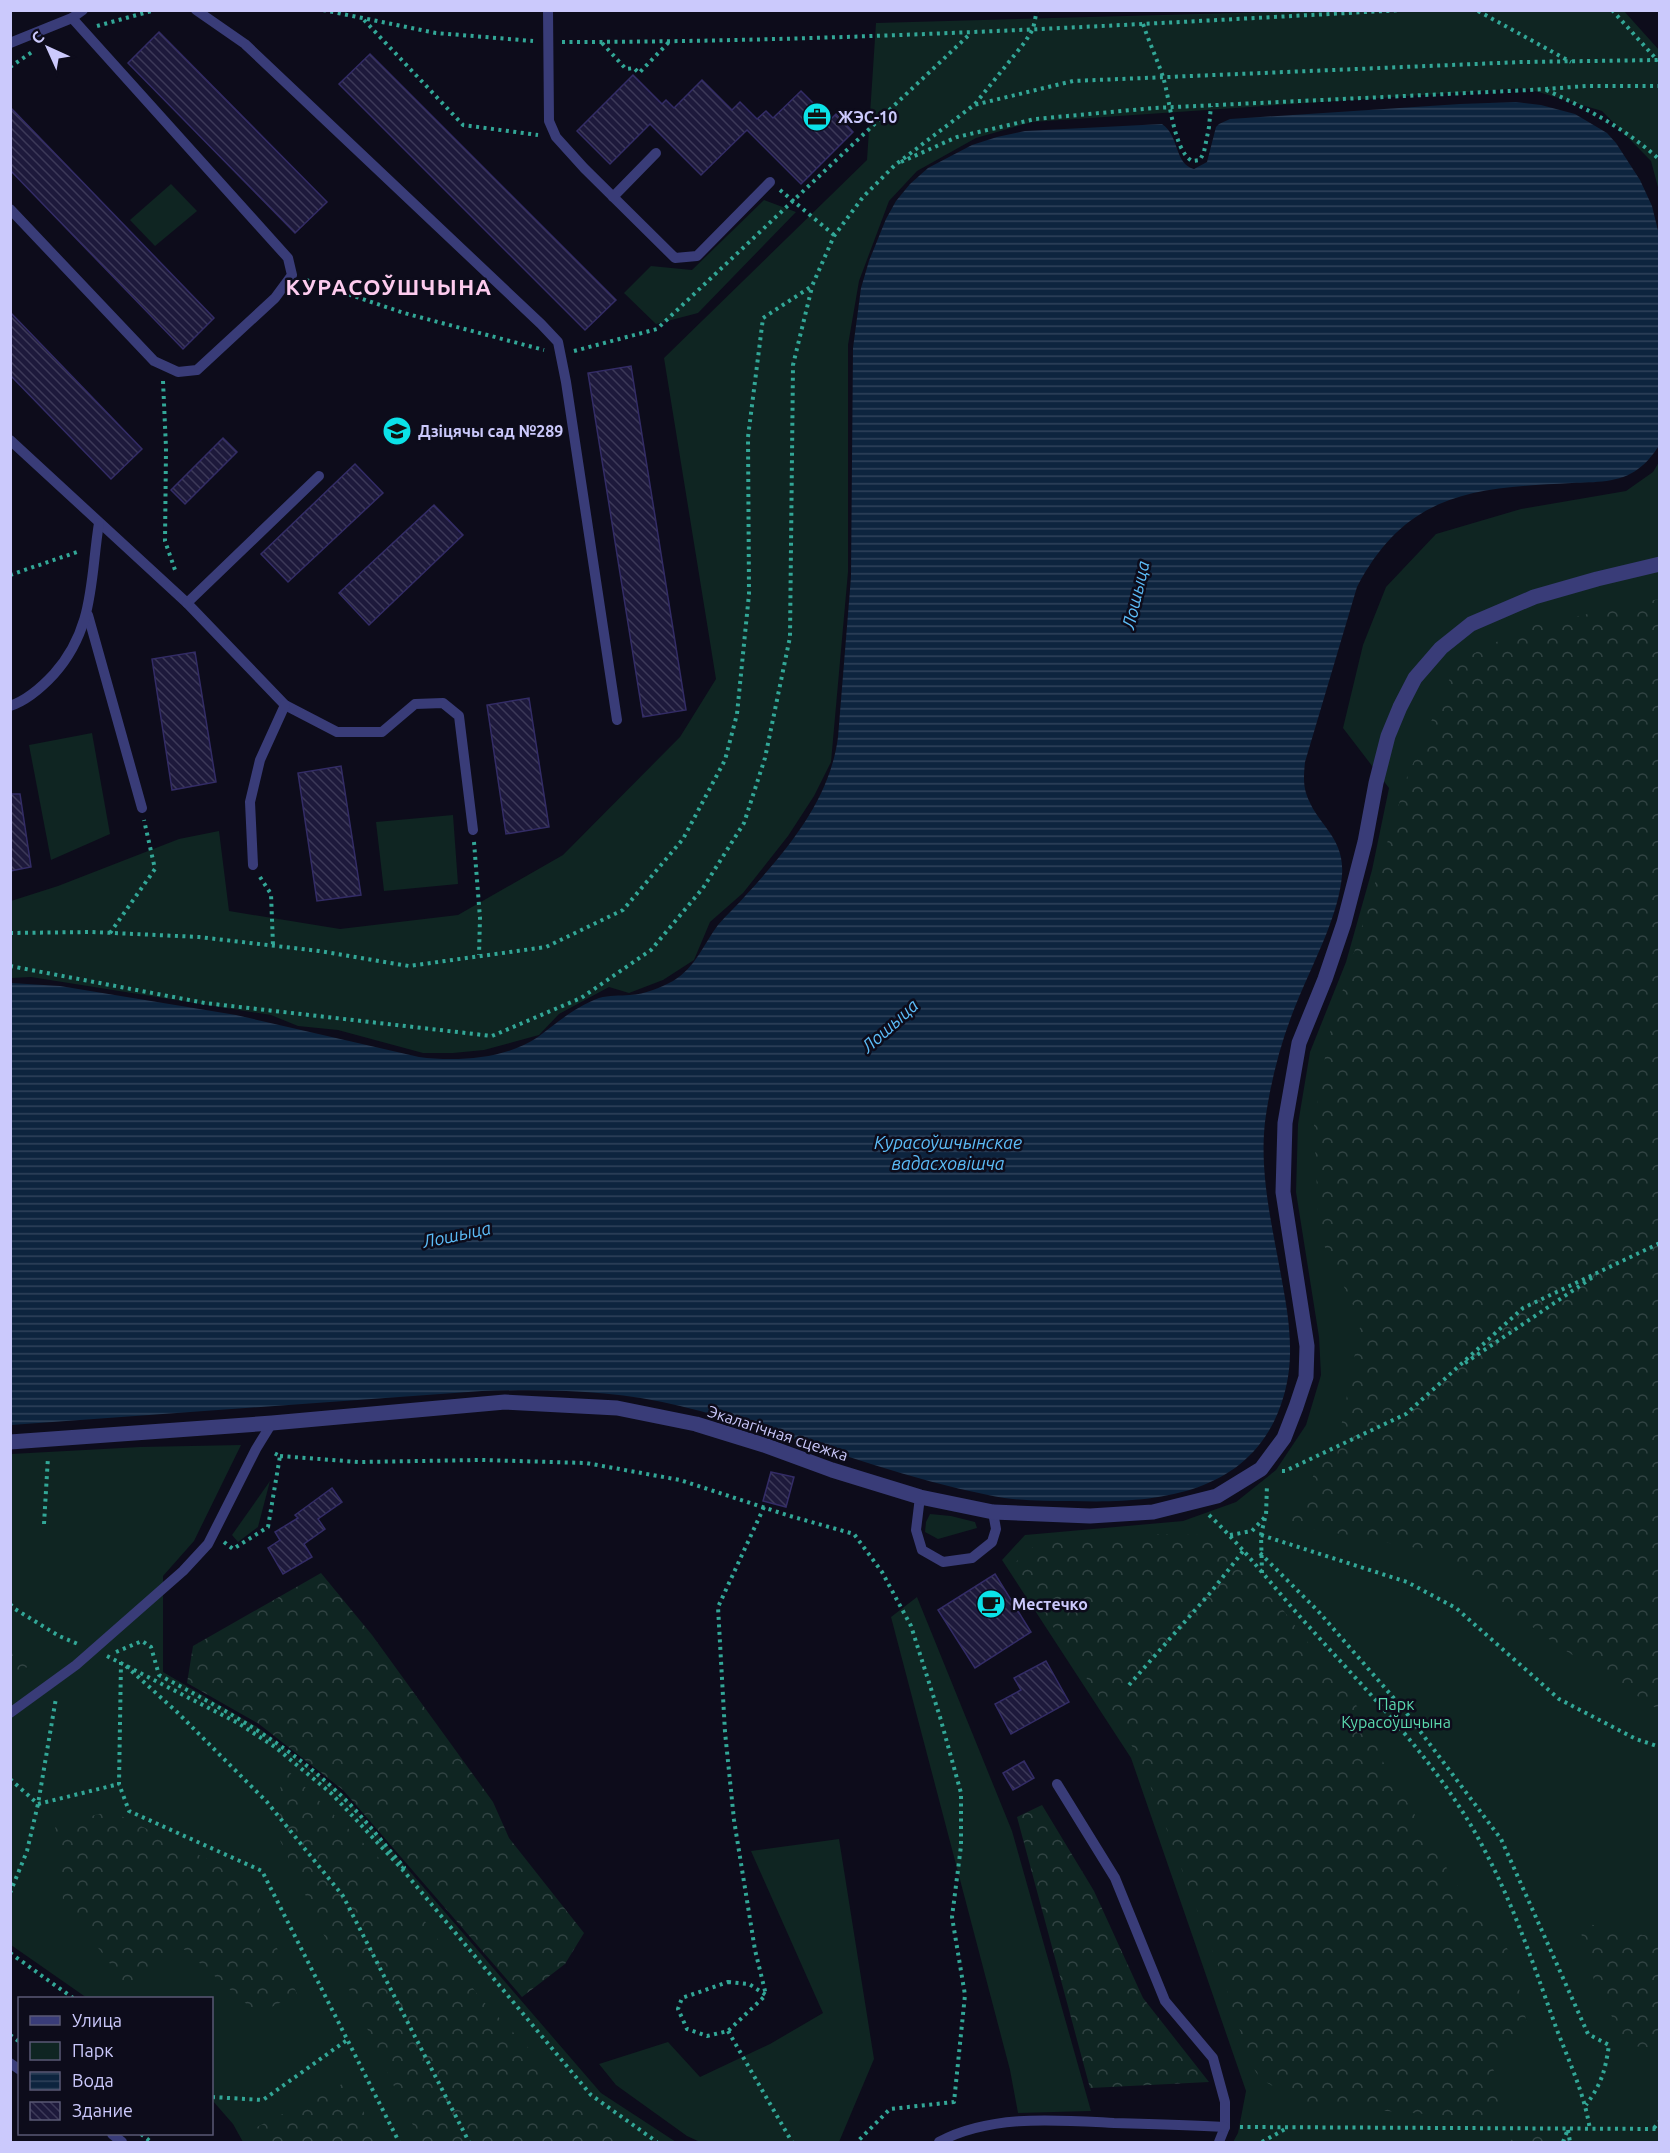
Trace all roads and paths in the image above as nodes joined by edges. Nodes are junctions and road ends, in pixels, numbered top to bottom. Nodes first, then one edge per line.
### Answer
1 (84, 10) edge
2 (196, 10) edge
3 (323, 10) edge
4 (548, 10) edge
5 (1037, 10) edge
6 (1403, 10) edge
7 (1483, 10) edge
8 (1612, 10) edge
9 (1477, 11) edge
10 (72, 18) junction
11 (362, 18) junction
12 (1143, 24) junction
13 (1033, 29) junction
14 (972, 32) junction
15 (548, 42) junction
16 (601, 42) junction
17 (669, 42) junction
18 (10, 43) edge
19 (1659, 61) edge
20 (1571, 62) junction
21 (634, 68) junction
22 (633, 75) dead end
23 (1163, 78) junction
24 (1659, 86) edge
25 (1545, 89) junction
26 (974, 105) junction
27 (1211, 106) junction
28 (1171, 108) junction
29 (556, 137) junction
30 (656, 153) dead end
31 (1659, 160) edge
32 (895, 165) junction
33 (770, 182) joint
34 (613, 197) junction
35 (792, 201) junction
36 (10, 209) edge
37 (834, 236) junction
38 (292, 274) junction
39 (812, 286) junction
40 (560, 354) junction
41 (163, 365) junction
42 (10, 440) edge
43 (319, 476) dead end
44 (99, 523) junction
45 (95, 545) junction
46 (1659, 564) edge
47 (176, 572) dead end
48 (10, 575) edge
49 (187, 603) junction
50 (87, 613) junction
51 (285, 705) junction
52 (10, 706) edge
53 (617, 720) dead end
54 (142, 808) joint
55 (473, 830) joint
56 (253, 865) dead end
57 (271, 894) dead end
58 (10, 933) edge
59 (110, 933) junction
60 (273, 945) junction
61 (479, 955) junction
62 (11, 966) edge
63 (1659, 1243) edge
64 (1612, 1265) junction
65 (1451, 1373) junction
66 (272, 1423) junction
67 (49, 1438) junction
68 (10, 1442) edge
69 (268, 1451) dead end
70 (280, 1456) junction
71 (1261, 1469) junction
72 (920, 1497) junction
73 (1196, 1503) junction
74 (764, 1507) junction
75 (993, 1512) junction
76 (1266, 1516) junction
77 (44, 1524) dead end
78 (1230, 1535) junction
79 (1261, 1535) junction
80 (219, 1538) dead end
81 (1244, 1550) junction
82 (1260, 1553) junction
83 (1262, 1574) junction
84 (10, 1604) edge
85 (93, 1649) junction
86 (107, 1656) junction
87 (121, 1662) junction
88 (1129, 1684) dead end
89 (57, 1693) dead end
90 (10, 1713) edge
91 (1659, 1747) edge
92 (10, 1779) edge
93 (119, 1784) junction
94 (1057, 1784) dead end
95 (38, 1804) junction
96 (402, 1869) junction
97 (10, 1893) edge
98 (10, 1953) edge
99 (766, 1995) junction
100 (72, 1997) edge
101 (728, 2031) junction
102 (347, 2040) junction
103 (213, 2097) edge
104 (1586, 2105) junction
105 (1659, 2121) edge
106 (1224, 2127) junction
107 (1289, 2127) junction
108 (1659, 2128) edge
109 (1568, 2129) junction
110 (1653, 2129) junction
111 (1590, 2130) junction
112 (399, 2142) edge
113 (469, 2142) edge
114 (657, 2142) edge
115 (792, 2142) edge
116 (857, 2142) edge
117 (939, 2142) edge
118 (1219, 2142) edge
119 (1262, 2142) edge
120 (1563, 2142) edge
121 (1570, 2142) edge

1 - 10 lane
2 - 40 lane
3 - 11 path
4 - 15 lane
5 - 13 path
6 - 12 path
7 - 9 path
8 - 19 path
9 - 20 path
10 - 18 lane
10 - 38 lane
11 - 15 path
11 - 29 path
12 - 13 path
12 - 23 path
13 - 14 path
13 - 26 path
14 - 17 path
14 - 35 path
15 - 16 path
15 - 29 lane
16 - 17 path
16 - 21 path
17 - 21 path
19 - 20 path
20 - 23 path
21 - 22 path
23 - 26 path
23 - 28 path
24 - 25 path
25 - 27 path
25 - 31 path
26 - 32 path
27 - 28 path
27 - 28 path
28 - 32 path
29 - 34 lane
30 - 34 lane
32 - 37 path
33 - 34 lane
33 - 35 path
35 - 37 path
35 - 40 path
36 - 41 lane
37 - 39 path
38 - 40 path
38 - 41 lane
39 - 61 path
39 - 62 path
40 - 53 lane
41 - 47 path
42 - 44 lane
43 - 49 lane
44 - 45 lane
44 - 49 lane
45 - 48 path
45 - 50 lane
46 - 71 street
49 - 51 lane
50 - 52 lane
50 - 54 lane
51 - 55 lane
51 - 56 lane
54 - 59 path
55 - 61 path
57 - 60 path
58 - 59 path
59 - 60 path
60 - 61 path
63 - 64 path
64 - 65 path
64 - 65 path
65 - 71 path
66 - 67 street, Экалагічная сцежка
66 - 72 street, Экалагічная сцежка
66 - 85 lane
67 - 68 street, Экалагічная сцежка
67 - 77 path
69 - 70 path
70 - 74 path
70 - 80 path
71 - 73 street, Экалагічная сцежка
71 - 76 path
72 - 75 street, Экалагічная сцежка
72 - 75 lane
73 - 75 street, Экалагічная сцежка
73 - 78 path
74 - 99 path
74 - 116 path
76 - 78 path
76 - 79 path
78 - 81 path
79 - 82 path
79 - 91 path
81 - 83 path
81 - 88 path
82 - 83 path
82 - 104 path
83 - 104 path
84 - 85 path
85 - 86 path
85 - 90 lane
86 - 87 path
86 - 96 path
87 - 93 path
87 - 96 path
87 - 113 path
89 - 95 path
92 - 95 path
93 - 95 path
93 - 102 path
94 - 106 lane
95 - 97 path
96 - 114 path
98 - 100 path
99 - 101 path
99 - 101 path
101 - 115 path
102 - 103 path
102 - 112 path
104 - 111 path
105 - 110 path
106 - 107 path
106 - 117 lane
106 - 118 lane
107 - 109 path
107 - 119 path
108 - 110 path
109 - 111 path
109 - 120 path
109 - 121 path
110 - 111 path

